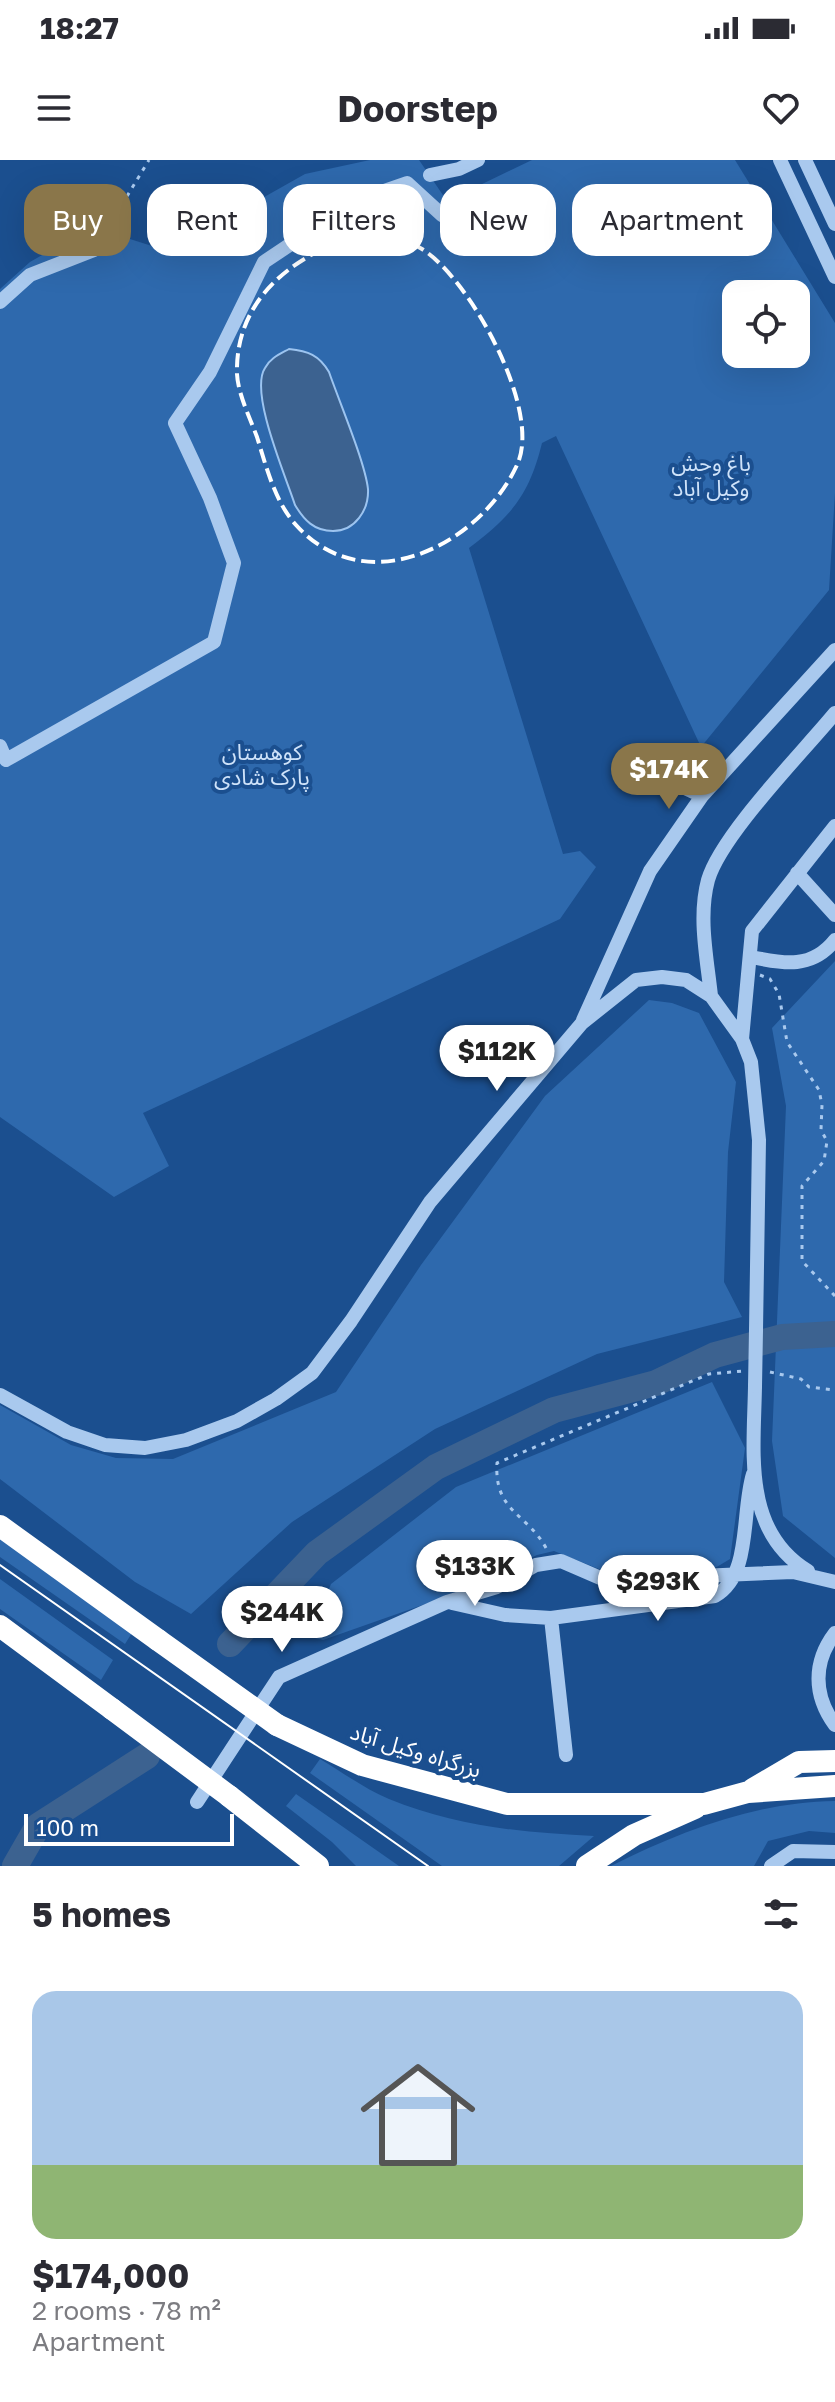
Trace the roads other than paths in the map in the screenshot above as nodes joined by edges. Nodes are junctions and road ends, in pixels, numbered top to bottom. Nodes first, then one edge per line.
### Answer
1 (437, 160) edge
2 (478, 160) edge
3 (780, 160) edge
4 (805, 160) edge
5 (440, 213) edge
6 (835, 224) edge
7 (79, 256) edge
8 (835, 277) edge
9 (0, 302) edge
10 (835, 650) edge
11 (835, 713) edge
12 (823, 728) junction
13 (835, 739) edge
14 (0, 746) edge
15 (652, 773) dead end
16 (702, 796) junction
17 (833, 832) edge
18 (797, 873) junction
19 (835, 915) edge
20 (835, 940) edge
21 (751, 964) junction
22 (711, 996) junction
23 (582, 1023) junction
24 (742, 1039) junction
25 (0, 1395) edge
26 (753, 1474) junction
27 (0, 1526) edge
28 (739, 1572) junction
29 (819, 1578) junction
30 (835, 1582) edge
31 (497, 1587) junction
32 (447, 1602) junction
33 (505, 1615) junction
34 (551, 1618) junction
35 (0, 1626) edge
36 (835, 1633) edge
37 (835, 1725) edge
38 (566, 1755) dead end
39 (835, 1761) edge
40 (835, 1786) edge
41 (748, 1792) junction
42 (197, 1802) dead end
43 (704, 1804) junction
44 (276, 1833) junction
45 (835, 1852) edge
46 (303, 1866) edge
47 (318, 1866) edge
48 (587, 1866) edge
49 (771, 1866) edge

1 - 2 street
3 - 8 street
4 - 6 street
5 - 14 street
7 - 9 street
10 - 16 street
11 - 12 street
12 - 13 street
12 - 22 street
15 - 16 street
16 - 23 street
17 - 18 street
18 - 19 street
18 - 21 street
20 - 21 street
21 - 24 street
22 - 23 street
22 - 24 street
23 - 25 street
24 - 26 street, bridge
26 - 28 street
26 - 29 street
27 - 43 highway, بزرگراه وکیل آباد, bridge
28 - 29 street
28 - 31 street
28 - 34 street
29 - 30 street
31 - 32 street
31 - 33 street
32 - 33 street
32 - 42 street
33 - 34 street
34 - 38 street
35 - 44 highway, bridge
36 - 37 street
39 - 41 highway
40 - 41 highway, بزرگراه وکیل آباد
41 - 43 highway, بزرگراه وکیل آباد
43 - 48 highway
44 - 46 highway
44 - 47 highway
45 - 49 street

